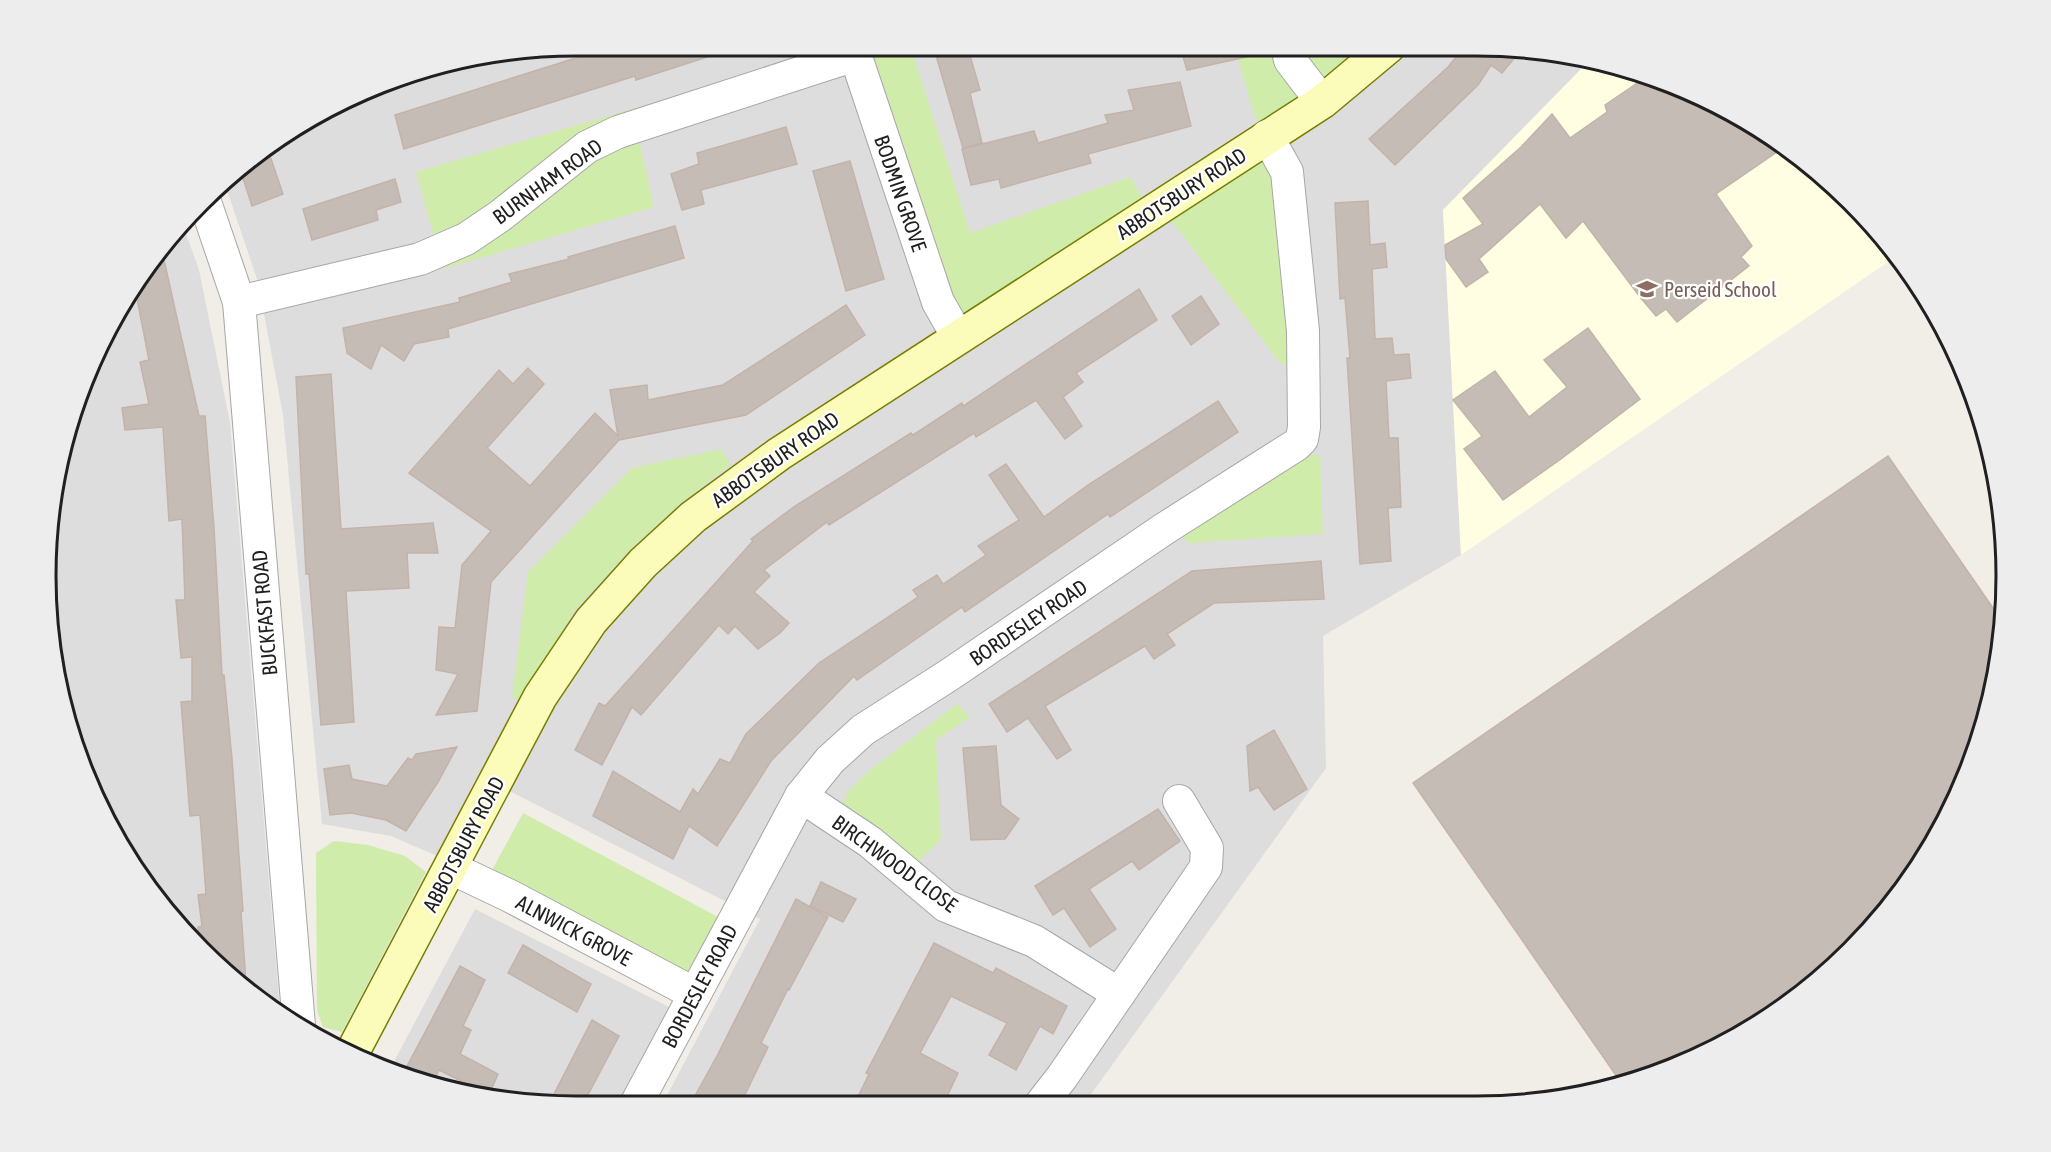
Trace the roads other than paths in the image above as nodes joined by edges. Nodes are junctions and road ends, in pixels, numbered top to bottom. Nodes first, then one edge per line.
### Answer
1 (837, 56) edge
2 (856, 56) edge
3 (1289, 56) edge
4 (1377, 56) edge
5 (1322, 102) junction
6 (1267, 136) junction
7 (207, 209) edge
8 (239, 302) junction
9 (958, 337) junction
10 (801, 796) junction
11 (1179, 801) dead end
12 (451, 868) junction
13 (694, 994) junction
14 (1119, 994) junction
15 (298, 1016) edge
16 (355, 1047) edge
17 (640, 1096) edge
18 (1047, 1096) edge

1 - 8 street, BURNHAM ROAD
2 - 9 street, BODMIN GROVE
3 - 5 street
4 - 5 street, ABBOTSBURY ROAD
5 - 6 street, ABBOTSBURY ROAD
6 - 9 street, ABBOTSBURY ROAD
6 - 10 street, BORDESLEY ROAD
7 - 8 street, BUCKFAST ROAD
8 - 15 street, BUCKFAST ROAD
9 - 12 street, ABBOTSBURY ROAD
10 - 13 street, BORDESLEY ROAD
10 - 14 street, BIRCHWOOD CLOSE
11 - 14 street
12 - 13 street, ALNWICK GROVE
12 - 16 street, ABBOTSBURY ROAD
13 - 17 street, BORDESLEY ROAD
14 - 18 street

